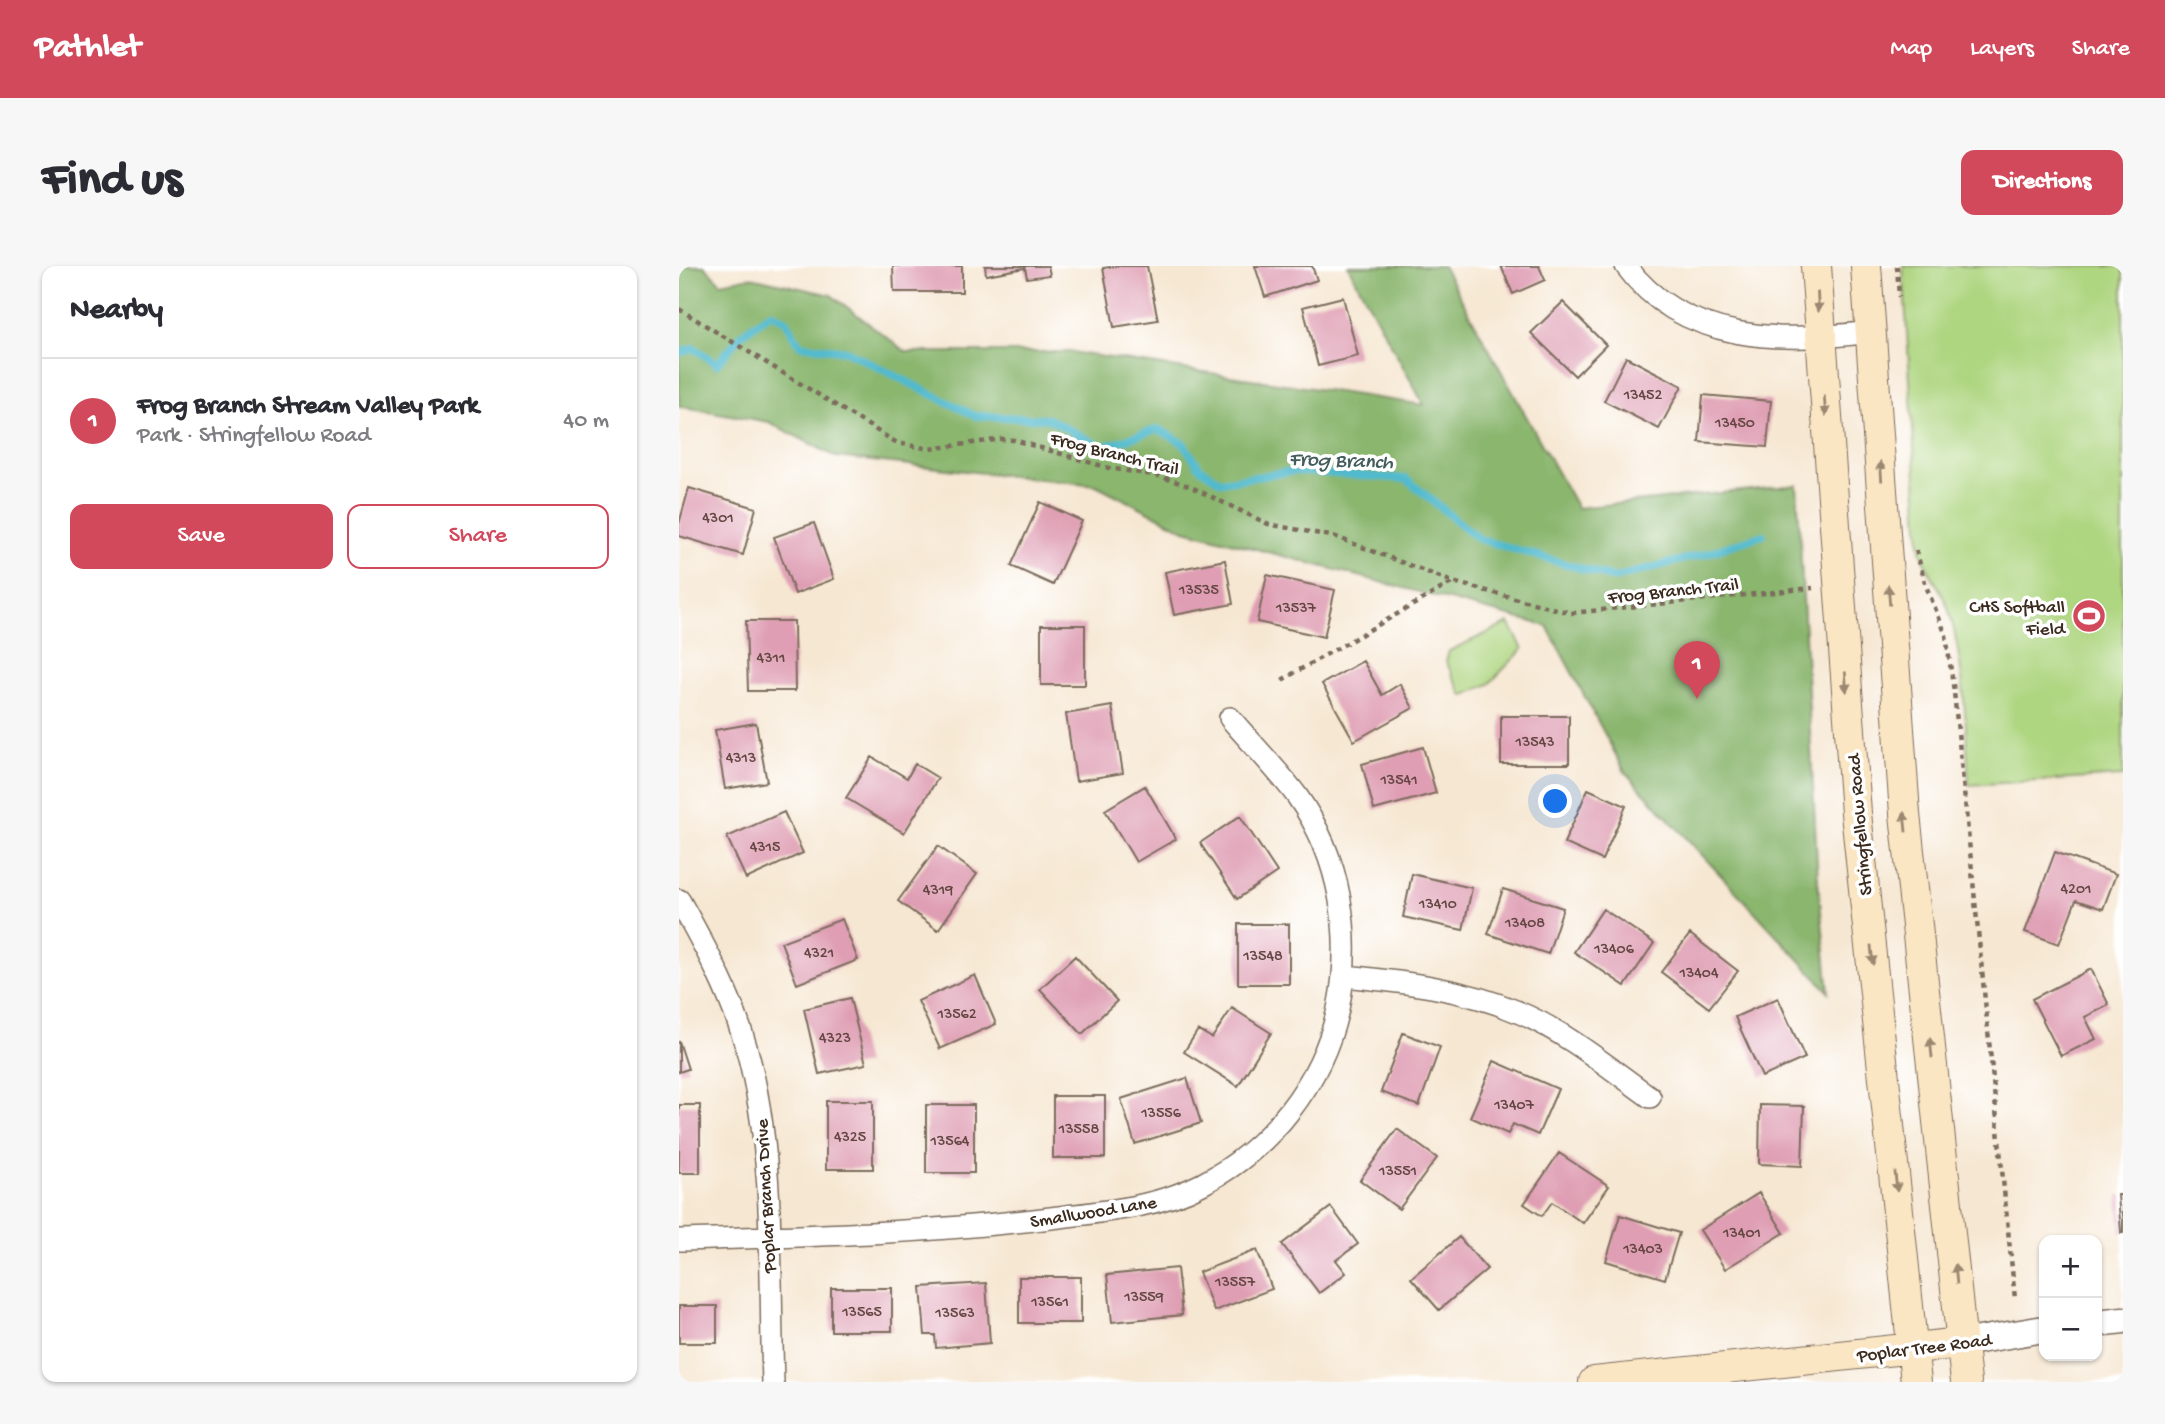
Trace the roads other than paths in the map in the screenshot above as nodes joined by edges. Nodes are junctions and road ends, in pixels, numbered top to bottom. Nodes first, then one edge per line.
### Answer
1 (1626, 266) edge
2 (1816, 266) edge
3 (1866, 266) edge
4 (1871, 332) junction
5 (1820, 338) junction
6 (1230, 718) dead end
7 (679, 900) edge
8 (1345, 976) junction
9 (1650, 1097) dead end
10 (768, 1238) junction
11 (679, 1240) edge
12 (2123, 1320) edge
13 (2102, 1322) edge
14 (2039, 1330) edge
15 (1961, 1343) junction
16 (1911, 1348) junction
17 (773, 1382) edge
18 (1594, 1382) edge
19 (1916, 1382) edge
20 (1966, 1382) edge

1 - 5 street
2 -> 5 main road, Stringfellow Road
3 - 4 main road
4 - 5 street
15 -> 4 main road
5 -> 16 main road, Stringfellow Road
6 - 8 street, Smallwood Lane
7 - 10 street, Poplar Branch Drive
8 - 9 street
8 - 10 street, Smallwood Lane
10 - 11 street, Smallwood Lane
10 - 17 street, Poplar Branch Drive
12 - 13 street
14 - 15 street, Poplar Tree Road
15 - 16 main road, Poplar Tree Road
15 - 20 main road
16 - 18 main road, Poplar Tree Road
16 - 19 main road, Stringfellow Road

